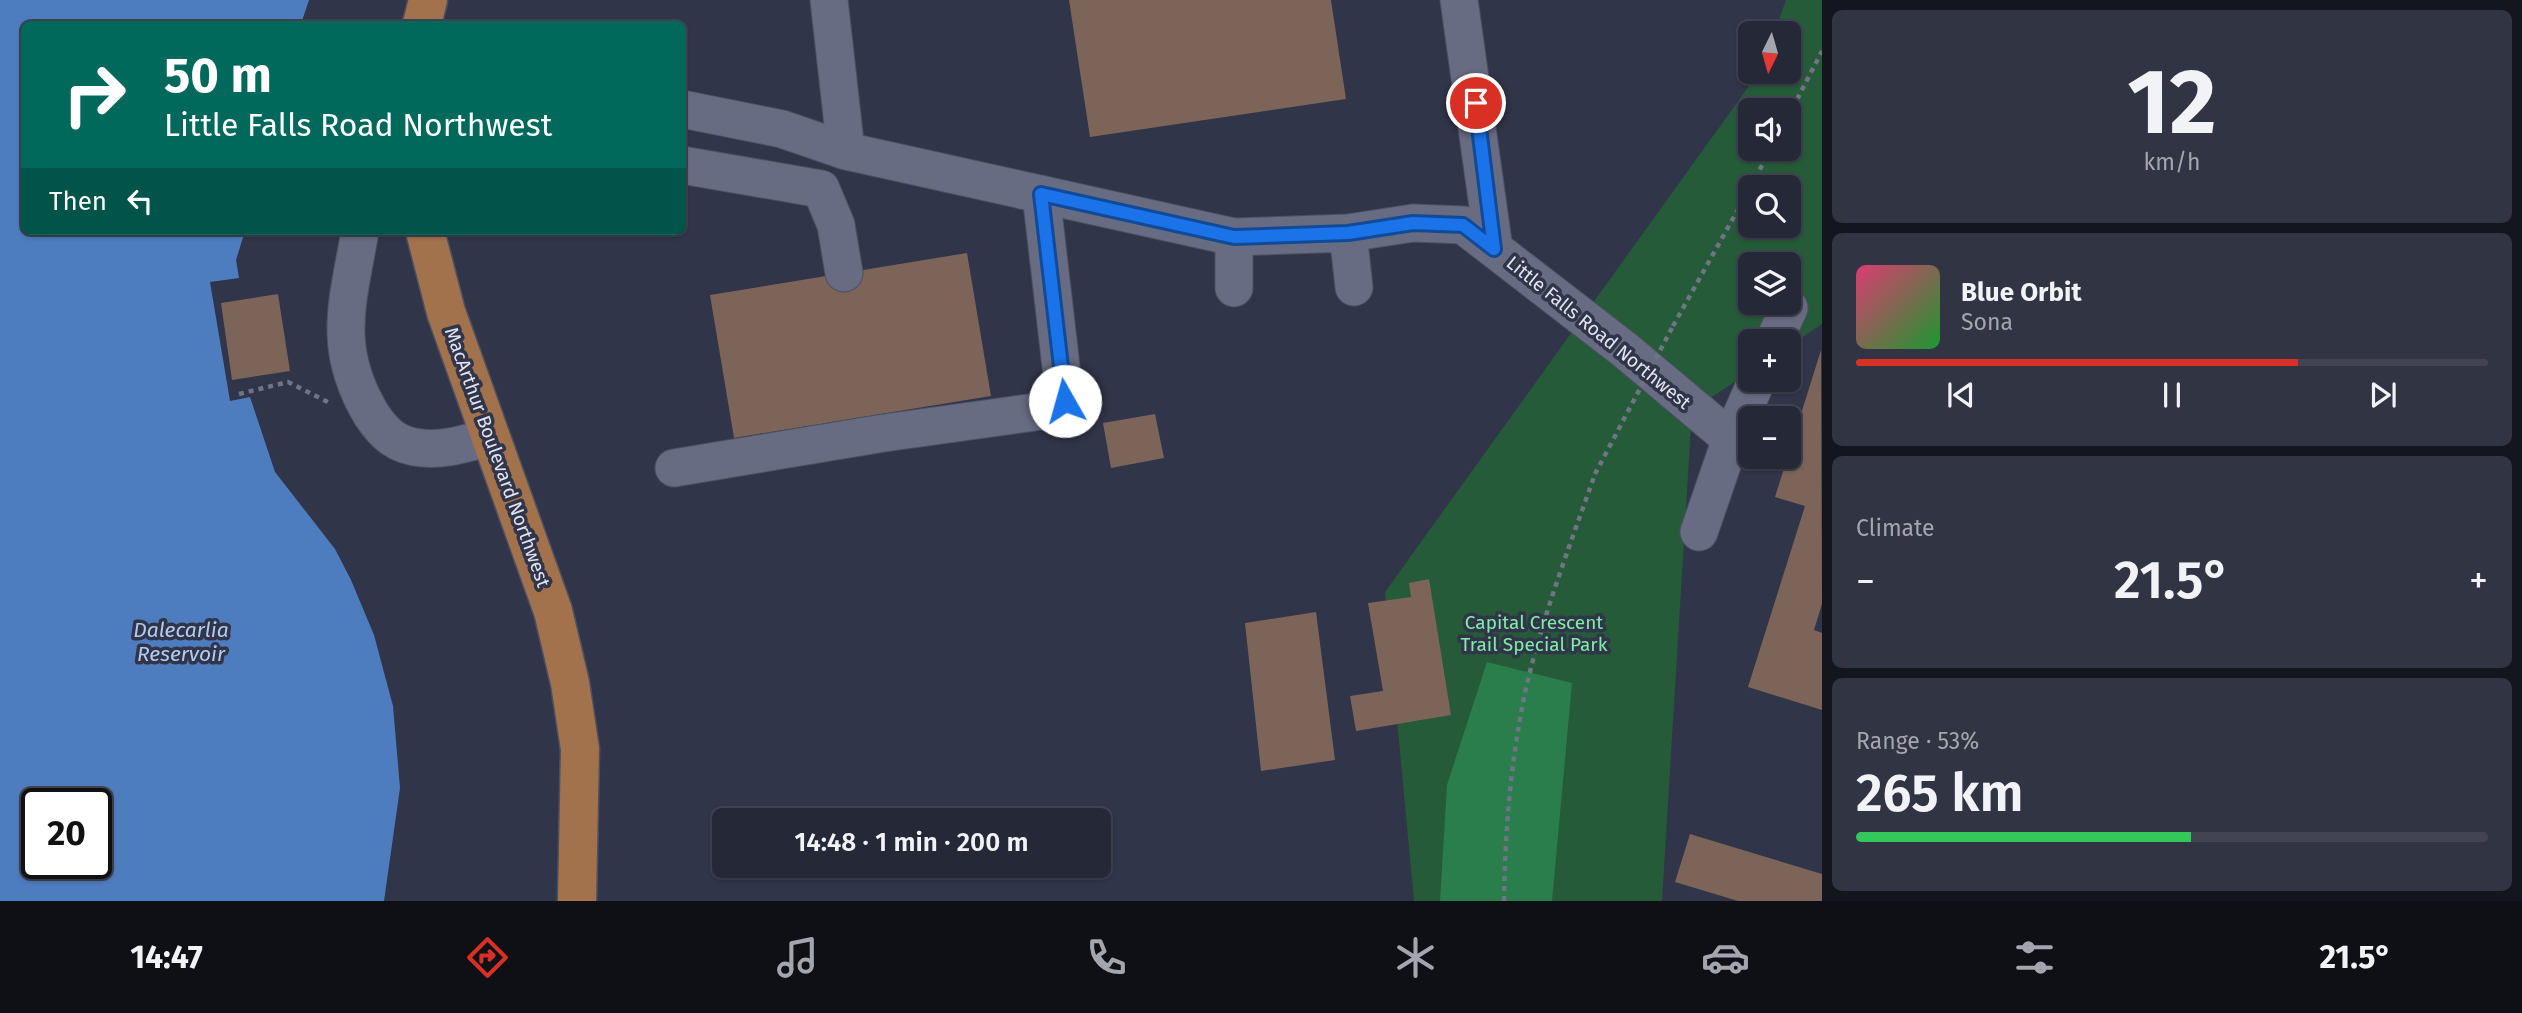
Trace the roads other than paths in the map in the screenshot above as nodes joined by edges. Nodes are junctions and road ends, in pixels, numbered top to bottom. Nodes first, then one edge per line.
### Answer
1 (403, 0) edge
2 (428, 0) edge
3 (830, 0) edge
4 (1459, 0) edge
5 (406, 21) edge
6 (423, 21) edge
7 (686, 110) edge
8 (686, 146) edge
9 (846, 151) junction
10 (686, 166) edge
11 (1041, 194) junction
12 (1348, 233) junction
13 (359, 235) edge
14 (426, 235) edge
15 (1234, 237) junction
16 (1494, 249) junction
17 (844, 273) dead end
18 (1354, 287) dead end
19 (1234, 288) dead end
20 (1752, 392) edge
21 (491, 437) junction
22 (1731, 439) junction
23 (674, 468) dead end
24 (1699, 532) dead end
25 (577, 901) edge

1 - 5 main road
2 - 6 main road
3 - 9 lane
4 - 16 lane
7 - 9 lane, Little Falls Road Northwest
8 - 9 lane
9 - 11 lane, Little Falls Road Northwest
10 - 17 lane
11 - 15 lane, Little Falls Road Northwest
11 - 23 lane
12 - 15 lane, Little Falls Road Northwest
12 - 16 lane, Little Falls Road Northwest
12 - 18 lane
13 - 21 lane
14 - 21 main road, MacArthur Boulevard Northwest
15 - 19 lane
16 - 22 lane, Little Falls Road Northwest
20 - 22 lane
21 - 25 main road, MacArthur Boulevard Northwest
22 - 24 lane

